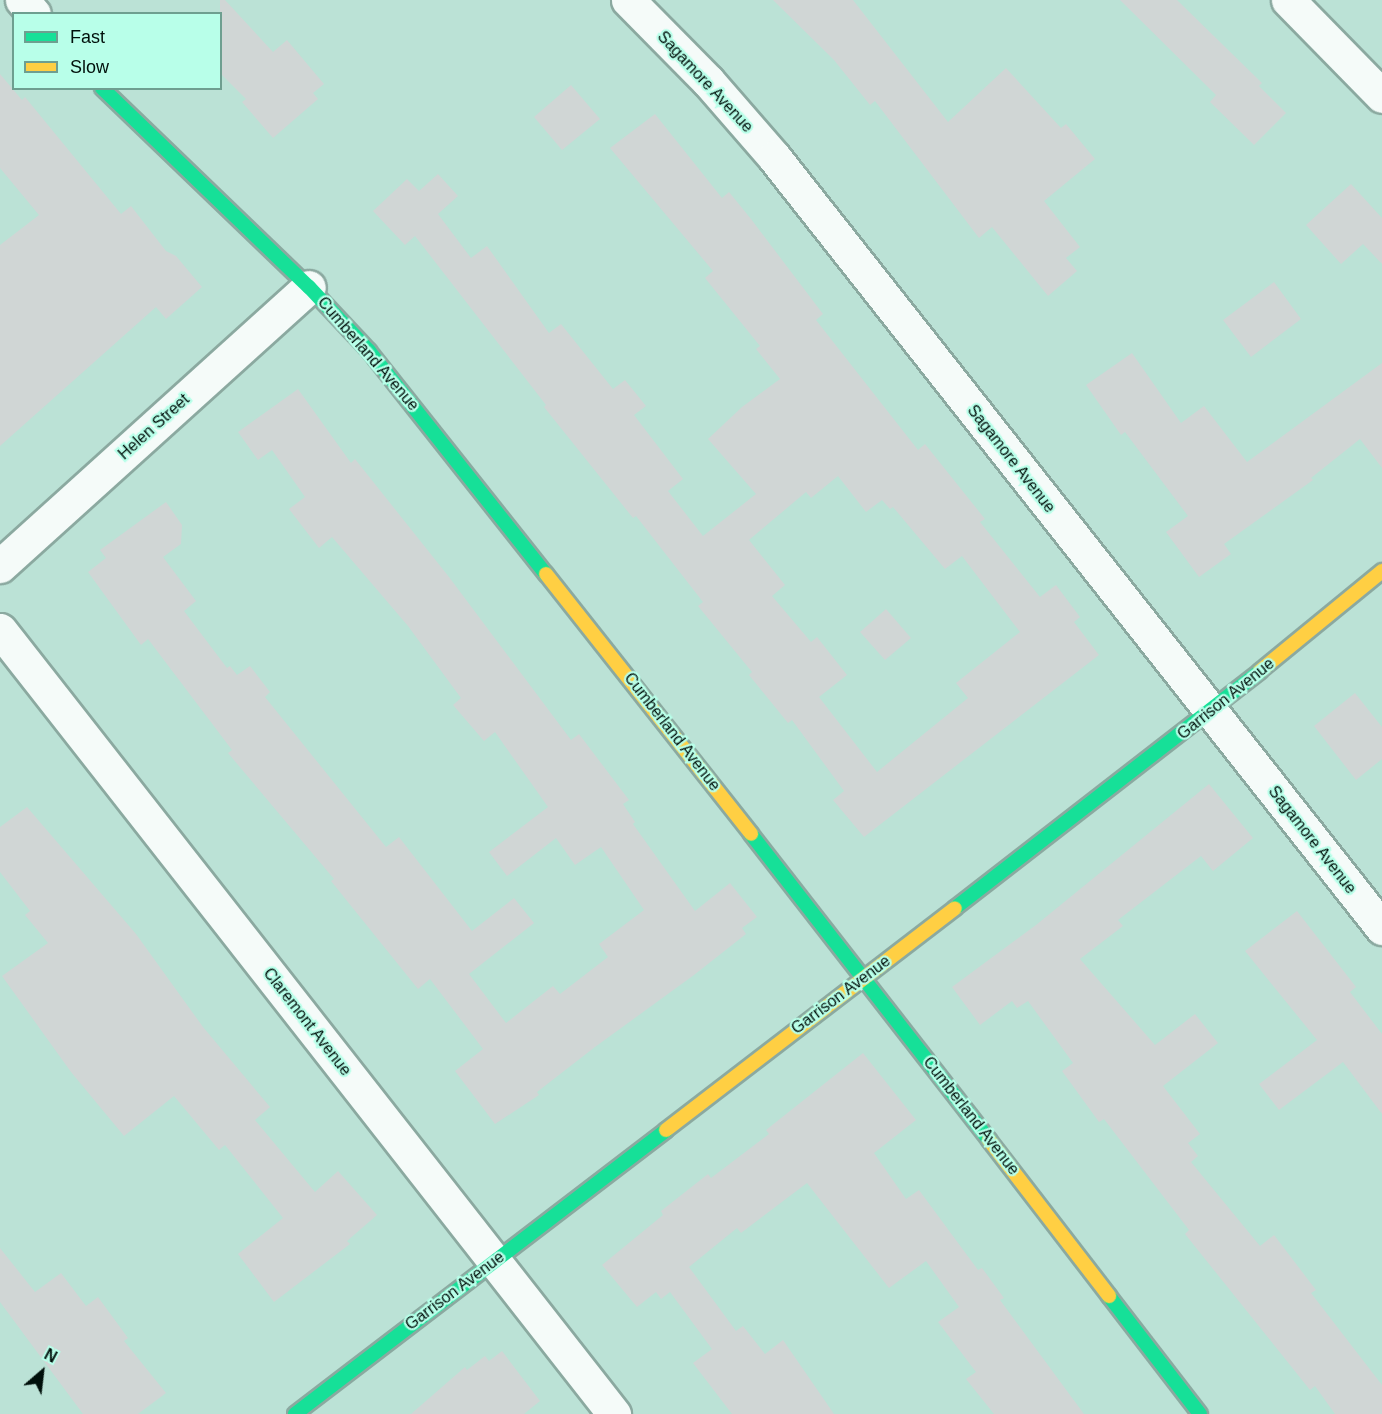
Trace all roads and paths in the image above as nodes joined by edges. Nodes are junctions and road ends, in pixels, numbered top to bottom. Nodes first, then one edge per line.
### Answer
1 (22, 0) edge
2 (628, 0) edge
3 (1288, 0) edge
4 (32, 12) edge
5 (104, 90) edge
6 (1382, 96) edge
7 (309, 287) junction
8 (0, 566) edge
9 (1382, 571) edge
10 (0, 630) edge
11 (1211, 712) junction
12 (1382, 928) edge
13 (864, 977) junction
14 (494, 1261) junction
15 (295, 1414) edge
16 (614, 1414) edge
17 (1200, 1414) edge

1 - 4 street
2 - 11 street, Sagamore Avenue
3 - 6 street
5 - 7 street, Cumberland Avenue
7 - 8 street, Helen Street
7 - 13 street, Cumberland Avenue
9 - 11 street, Garrison Avenue
10 - 14 street, Claremont Avenue
11 - 12 street, Sagamore Avenue
11 - 13 street, Garrison Avenue
13 - 14 street, Garrison Avenue
13 - 17 street, Cumberland Avenue
14 - 15 street, Garrison Avenue
14 - 16 street, Claremont Avenue

